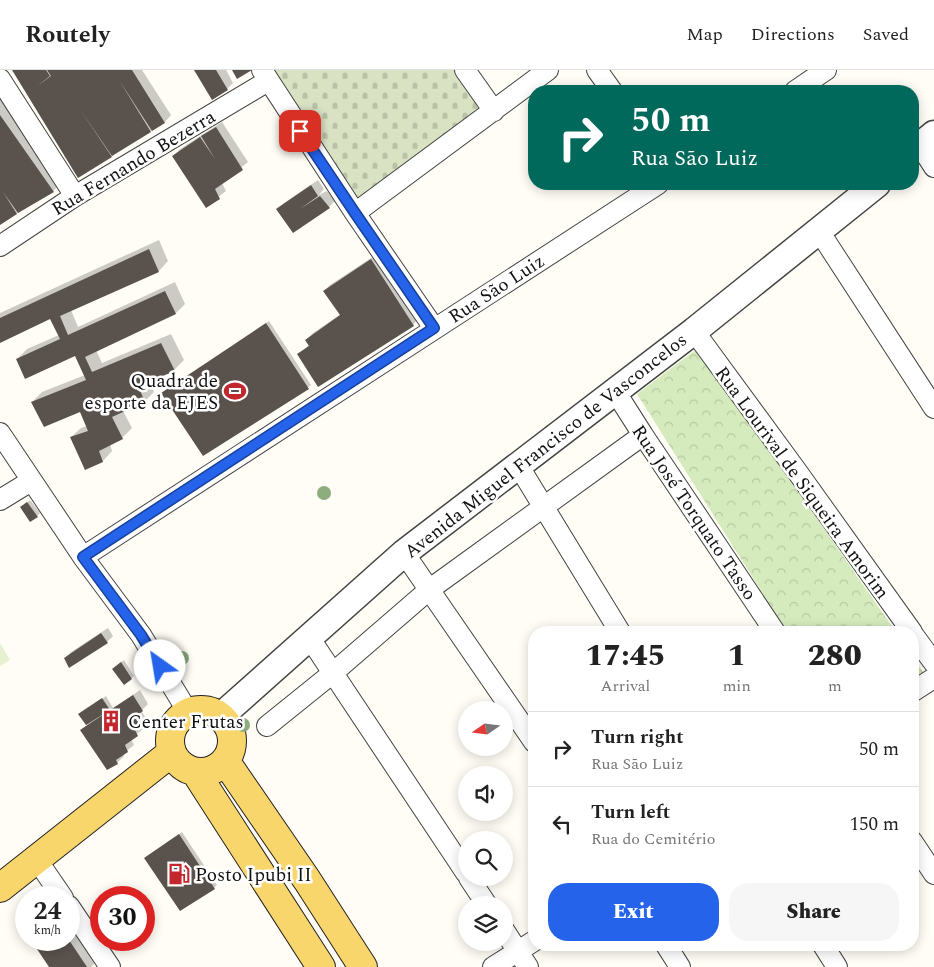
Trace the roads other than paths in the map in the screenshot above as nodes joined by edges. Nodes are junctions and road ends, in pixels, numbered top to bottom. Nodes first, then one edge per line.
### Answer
1 (465, 70) edge
2 (548, 70) edge
3 (597, 70) edge
4 (826, 70) edge
5 (265, 76) edge
6 (0, 79) edge
7 (528, 85) edge
8 (528, 85) edge
9 (608, 85) edge
10 (804, 85) edge
11 (494, 111) junction
12 (922, 144) edge
13 (934, 167) edge
14 (649, 190) edge
15 (870, 190) edge
16 (75, 196) junction
17 (355, 213) junction
18 (819, 231) junction
19 (0, 246) edge
20 (434, 328) junction
21 (694, 331) junction
22 (615, 391) junction
23 (934, 408) edge
24 (0, 433) edge
25 (643, 435) junction
26 (518, 466) junction
27 (31, 481) junction
28 (0, 500) edge
29 (543, 508) junction
30 (404, 553) junction
31 (83, 557) junction
32 (430, 589) junction
33 (616, 626) edge
34 (771, 626) edge
35 (907, 626) edge
36 (309, 637) junction
37 (919, 643) edge
38 (934, 663) edge
39 (334, 672) junction
40 (934, 678) edge
41 (919, 688) edge
42 (188, 712) junction
43 (221, 716) junction
44 (266, 726) dead end
45 (528, 733) edge
46 (171, 753) junction
47 (226, 762) junction
48 (196, 773) junction
49 (919, 852) edge
50 (37, 860) junction
51 (458, 861) edge
52 (934, 874) edge
53 (55, 886) edge
54 (0, 888) edge
55 (80, 922) edge
56 (513, 939) edge
57 (670, 951) edge
58 (827, 951) edge
59 (526, 953) edge
60 (110, 967) edge
61 (321, 967) edge
62 (363, 967) edge
63 (494, 967) edge
64 (680, 967) edge
65 (837, 967) edge

1 - 11 street
2 - 8 street
3 - 9 street
4 - 10 street
5 - 16 street, Rua Fernando Bezerra
5 - 17 street
6 - 16 street
7 - 11 street
11 - 17 street
12 - 13 street
14 - 20 street, Rua São Luiz
15 - 18 street, Avenida Miguel Francisco de Vasconcelos
16 - 19 street, Rua Fernando Bezerra
17 - 20 street
18 - 21 street, Avenida Miguel Francisco de Vasconcelos
18 - 23 street
20 - 31 street, Rua São Luiz
21 - 22 street, Avenida Miguel Francisco de Vasconcelos
21 - 35 street, Rua Lourival de Siqueira Amorim
22 - 25 street, Rua José Torquato Tasso
22 - 26 street, Avenida Miguel Francisco de Vasconcelos
24 - 27 street
25 - 29 street
25 - 34 street, Rua José Torquato Tasso
26 - 29 street
26 - 30 street, Avenida Miguel Francisco de Vasconcelos
27 - 28 street
27 - 31 street
29 - 32 street
29 - 33 street
30 - 32 street
30 - 36 street, Avenida Miguel Francisco de Vasconcelos
31 - 42 street
32 - 39 street
32 - 45 street
36 - 39 street
36 - 43 street, Avenida Miguel Francisco de Vasconcelos
37 - 38 street, Rua Lourival de Siqueira Amorim
39 - 44 street
39 - 51 street
40 - 41 street
42 - 43 main road
42 - 46 main road
43 - 47 main road
46 - 48 main road
46 - 50 main road
47 - 48 main road
47 - 62 main road
48 - 61 main road
49 - 52 street
50 - 53 street
50 - 54 main road
55 - 60 street
56 - 59 street
57 - 64 street
58 - 65 street
59 - 63 street

